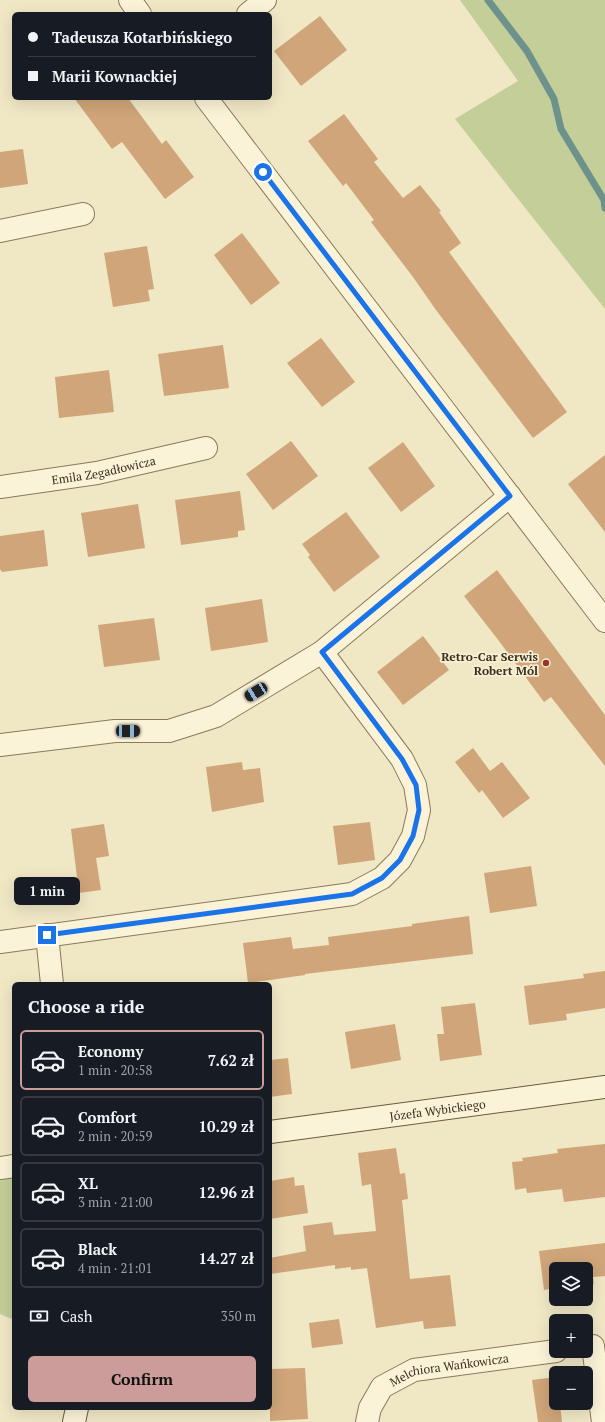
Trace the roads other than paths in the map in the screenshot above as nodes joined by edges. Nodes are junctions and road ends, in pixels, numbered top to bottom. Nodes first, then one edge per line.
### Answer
1 (130, 0) edge
2 (265, 0) edge
3 (139, 12) edge
4 (250, 12) edge
5 (208, 100) edge
6 (83, 214) dead end
7 (0, 231) edge
8 (206, 448) dead end
9 (0, 487) edge
10 (510, 496) junction
11 (605, 622) edge
12 (322, 652) junction
13 (0, 745) edge
14 (47, 935) junction
15 (0, 942) edge
16 (52, 982) edge
17 (605, 1087) edge
18 (272, 1132) edge
19 (12, 1166) edge
20 (0, 1168) edge
21 (595, 1345) edge
22 (549, 1352) edge
23 (77, 1410) edge
24 (74, 1422) edge
25 (367, 1422) edge
26 (603, 1422) edge

1 - 3 street
2 - 4 street
5 - 10 street
6 - 7 street
8 - 9 street, Emila Zegadłowicza
10 - 11 street
10 - 12 street
12 - 13 street
12 - 14 street
14 - 15 street
14 - 16 street
17 - 18 street, Józefa Wybickiego
19 - 20 street
21 - 26 street
22 - 25 street, Melchiora Wańkowicza
23 - 24 street

